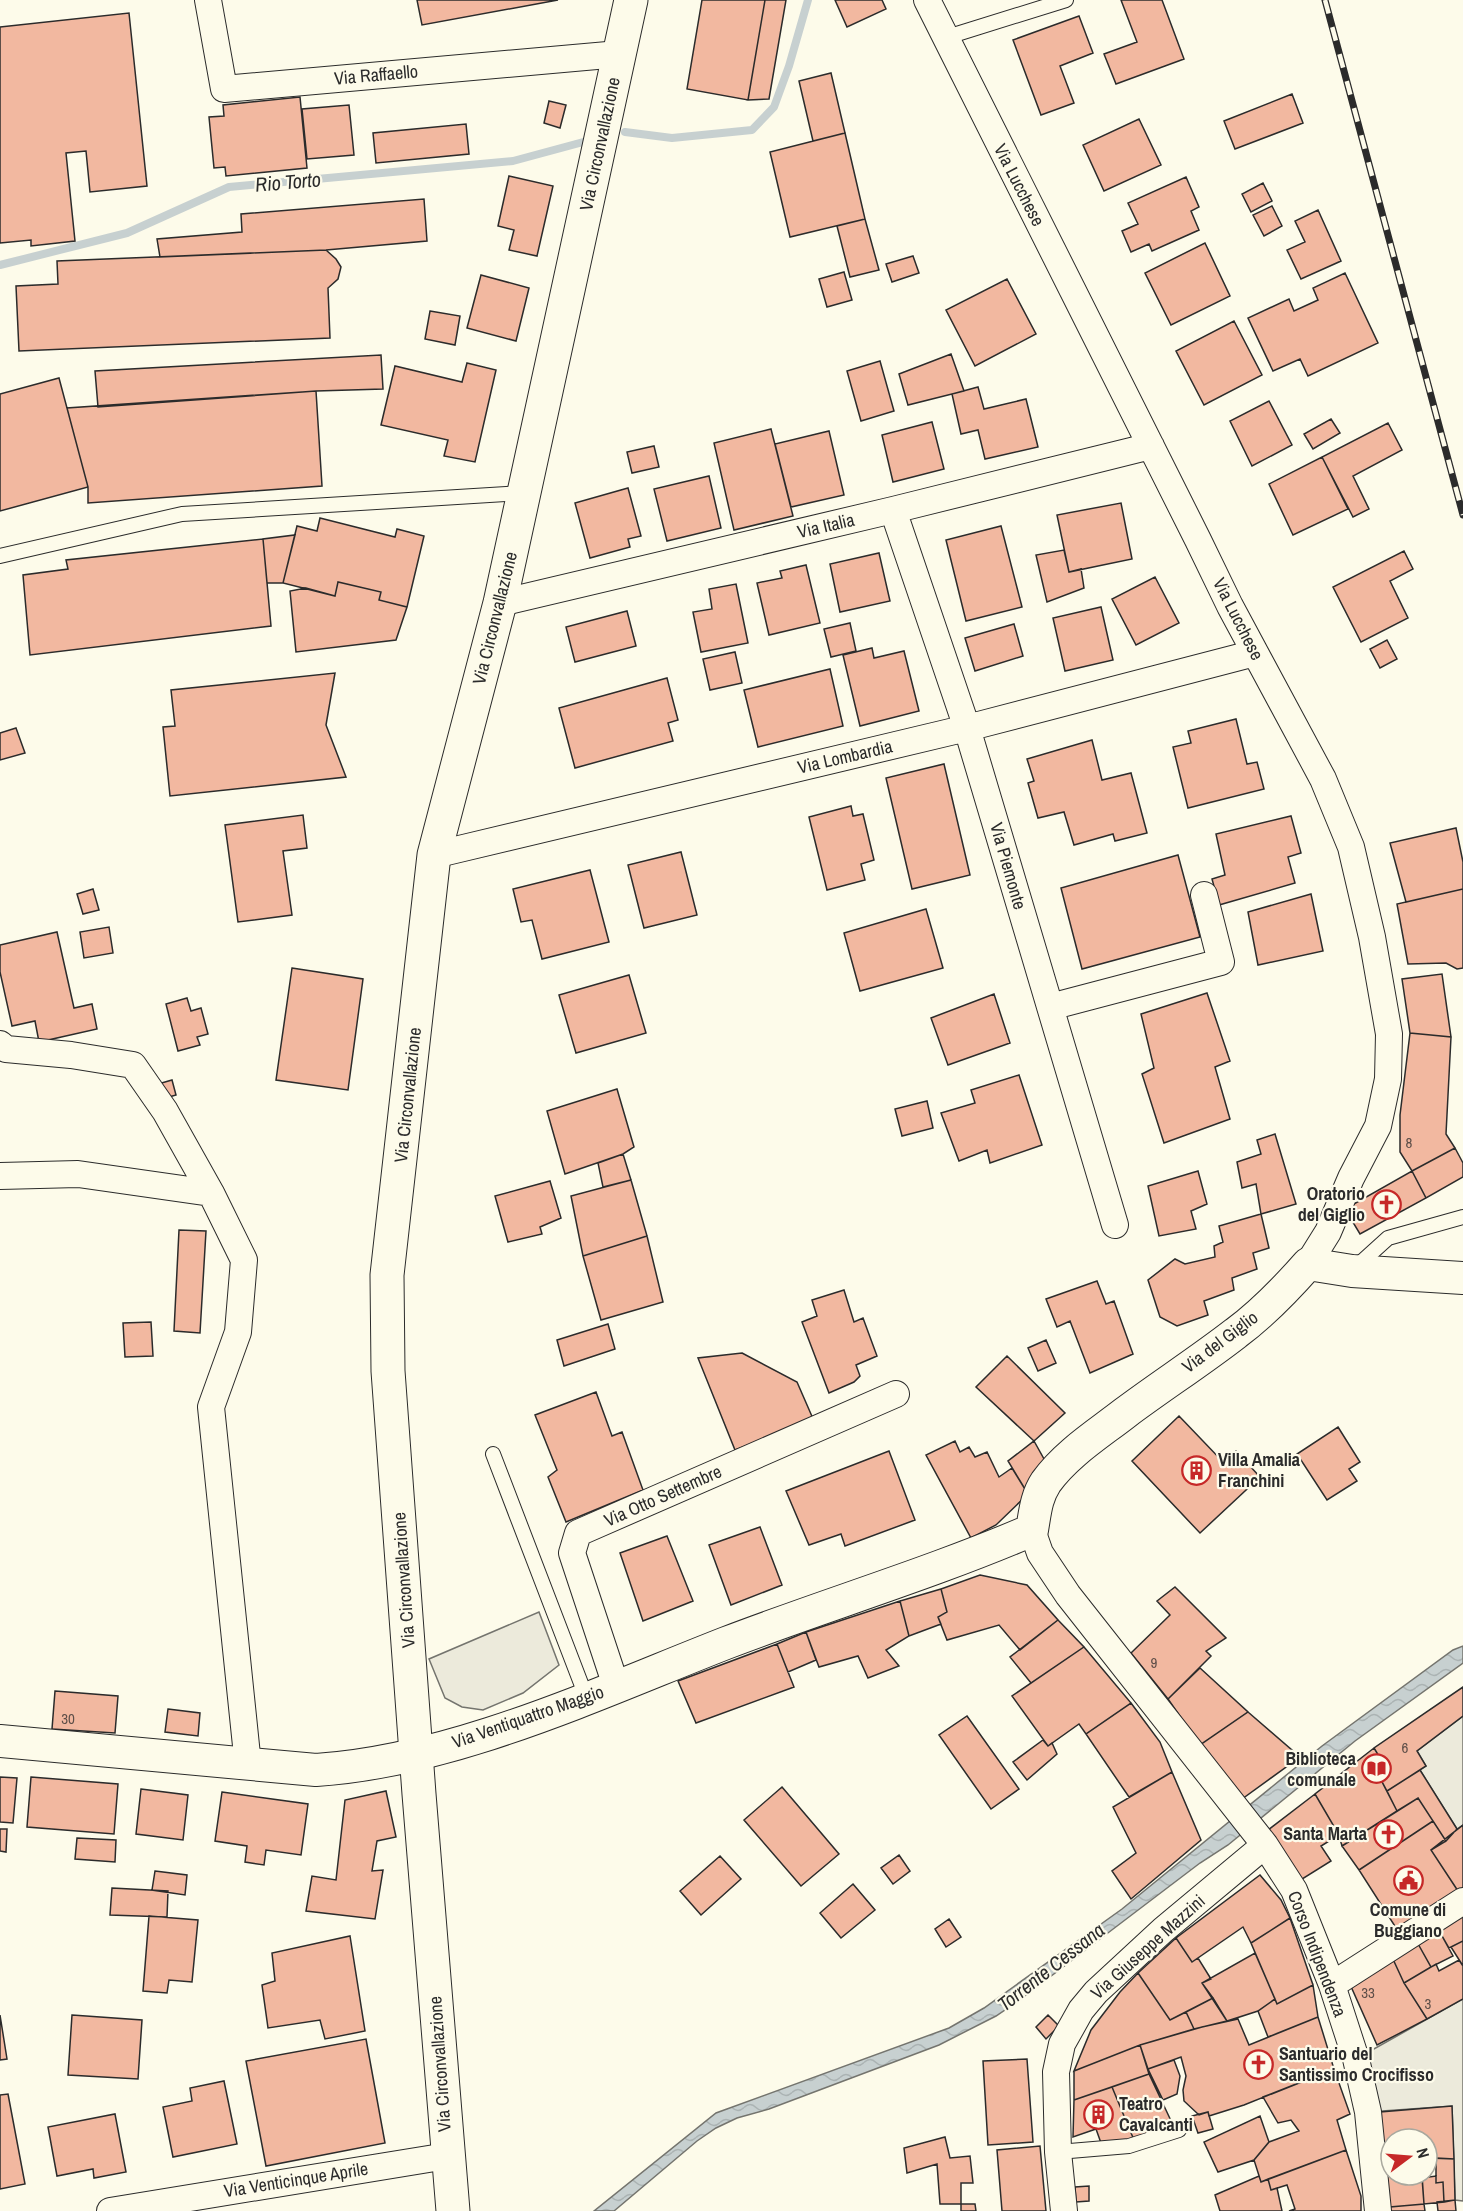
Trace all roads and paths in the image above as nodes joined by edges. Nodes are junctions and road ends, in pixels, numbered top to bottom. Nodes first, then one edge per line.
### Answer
1 (208, 0) edge
2 (631, 0) edge
3 (927, 0) edge
4 (1066, 0) edge
5 (944, 38) junction
6 (619, 54) junction
7 (1151, 446) junction
8 (524, 493) junction
9 (893, 510) junction
10 (0, 556) edge
11 (500, 603) junction
12 (1255, 653) junction
13 (968, 728) junction
14 (434, 855) junction
15 (1204, 895) dead end
16 (1050, 1007) junction
17 (0, 1044) edge
18 (0, 1176) edge
19 (211, 1193) junction
20 (1463, 1217) edge
21 (1115, 1226) dead end
22 (1308, 1264) junction
23 (1352, 1271) junction
24 (1463, 1278) edge
25 (896, 1394) dead end
26 (493, 1454) dead end
27 (1032, 1530) junction
28 (616, 1686) junction
29 (587, 1699) junction
30 (0, 1741) edge
31 (416, 1753) junction
32 (248, 1765) junction
33 (1265, 1845) junction
34 (1463, 1901) edge
35 (1332, 1986) junction
36 (1179, 2130) dead end
37 (1058, 2152) junction
38 (447, 2156) junction
39 (110, 2211) edge
40 (453, 2211) edge
41 (1065, 2211) edge
42 (1378, 2211) edge

1 - 6 street, Via Raffaello
2 - 6 main road, Via Circonvallazione
3 - 5 street, Via Lucchese
4 - 5 lane
5 - 7 street, Via Lucchese
6 - 8 main road, Via Circonvallazione
7 - 9 street, Via Italia
7 - 12 street, Via Lucchese
8 - 10 lane
8 - 11 main road, Via Circonvallazione
9 - 11 street, Via Italia
9 - 13 street, Via Piemonte
11 - 14 main road, Via Circonvallazione
12 - 13 street, Via Lombardia
12 - 22 street, Via Lucchese
13 - 14 street, Via Lombardia
13 - 16 street, Via Piemonte
14 - 31 main road, Via Circonvallazione
15 - 16 street
16 - 21 street, Via Piemonte
17 - 19 street
18 - 19 street
19 - 32 street
20 - 23 lane
22 - 23 street
22 - 27 street, Via del Giglio
23 - 24 street
25 - 28 street, Via Otto Settembre
26 - 29 lane
27 - 28 street, Via Ventiquattro Maggio
27 - 33 street, Corso Indipendenza
28 - 29 street, Via Ventiquattro Maggio
29 - 31 street, Via Ventiquattro Maggio
30 - 32 street, Via Ventiquattro Maggio
31 - 32 street, Via Ventiquattro Maggio
31 - 38 main road, Via Circonvallazione
33 - 35 street, Corso Indipendenza
33 - 37 street, Via Giuseppe Mazzini
34 - 35 street
35 - 42 street, Corso Indipendenza
36 - 37 lane
37 - 41 street, Via Giuseppe Mazzini
38 - 39 street, Via Venticinque Aprile
38 - 40 main road, Via Circonvallazione

